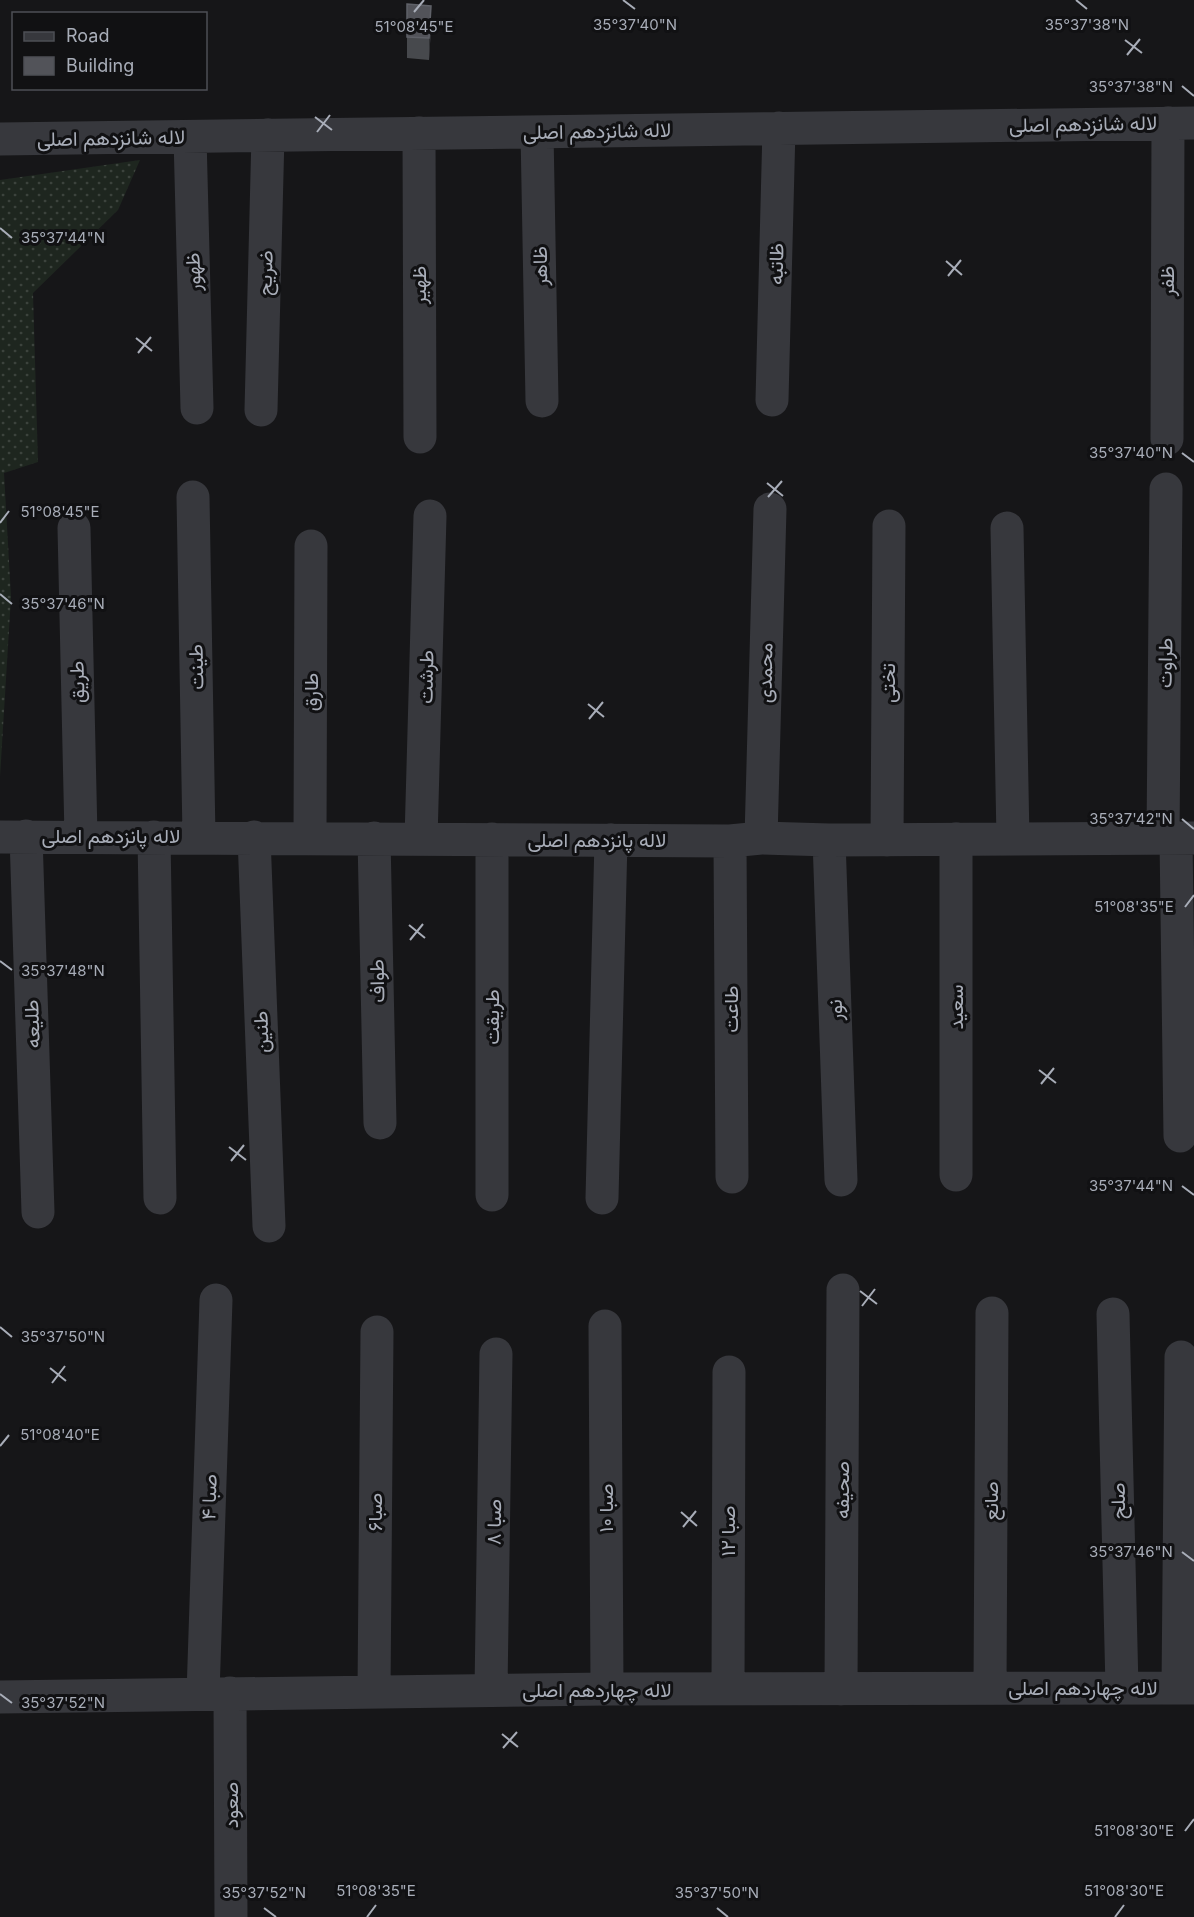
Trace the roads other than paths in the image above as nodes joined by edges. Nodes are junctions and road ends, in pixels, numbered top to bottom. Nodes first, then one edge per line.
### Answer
1 (1181, 123) edge
2 (779, 128) junction
3 (537, 132) junction
4 (419, 134) junction
5 (268, 135) junction
6 (190, 136) junction
7 (0, 139) edge
8 (542, 400) dead end
9 (772, 400) dead end
10 (197, 408) dead end
11 (261, 410) dead end
12 (420, 437) dead end
13 (1167, 439) dead end
14 (1166, 489) dead end
15 (193, 497) dead end
16 (770, 509) dead end
17 (430, 516) dead end
18 (889, 526) dead end
19 (74, 528) dead end
20 (1007, 528) dead end
21 (311, 546) dead end
22 (13, 836) edge
23 (81, 836) junction
24 (154, 837) junction
25 (199, 837) junction
26 (254, 837) junction
27 (310, 838) junction
28 (374, 838) junction
29 (422, 838) junction
30 (1178, 838) edge
31 (492, 839) junction
32 (745, 839) junction
33 (956, 839) junction
34 (1013, 839) junction
35 (611, 840) junction
36 (829, 840) junction
37 (887, 840) junction
38 (380, 1123) dead end
39 (1180, 1136) dead end
40 (956, 1175) dead end
41 (732, 1177) dead end
42 (841, 1180) dead end
43 (492, 1195) dead end
44 (160, 1198) dead end
45 (603, 1198) dead end
46 (38, 1212) dead end
47 (269, 1226) dead end
48 (843, 1290) dead end
49 (216, 1300) dead end
50 (992, 1313) dead end
51 (1113, 1314) dead end
52 (605, 1326) dead end
53 (377, 1332) dead end
54 (496, 1354) dead end
55 (1181, 1357) dead end
56 (729, 1372) dead end
57 (990, 1688) junction
58 (1122, 1688) junction
59 (1186, 1688) edge
60 (607, 1689) junction
61 (728, 1689) junction
62 (841, 1689) junction
63 (491, 1690) junction
64 (374, 1692) junction
65 (216, 1693) junction
66 (0, 1697) edge
67 (231, 1917) edge

1 - 2 street, لاله شانزدهم اصلی
1 - 13 street, ظفر
2 - 3 street, لاله شانزدهم اصلی
2 - 9 street, ظاتبه
3 - 4 street, لاله شانزدهم اصلی
3 - 8 street, ظاهر
4 - 5 street, لاله شانزدهم اصلی
4 - 12 street, ظهیر
5 - 6 street, لاله شانزدهم اصلی
5 - 11 street, ضریح
6 - 7 street, لاله شانزدهم اصلی
6 - 10 street, ظهور
14 - 30 street, طراوت
15 - 25 street, طینت
16 - 32 street, محمدی
17 - 29 street, طرشت
18 - 37 street, تختی
19 - 23 street, طریق
20 - 34 street
21 - 27 street, طارق
22 - 23 street, لاله پانزدهم اصلی
22 - 46 street, طلیعه
23 - 24 street, لاله پانزدهم اصلی
24 - 25 street, لاله پانزدهم اصلی
24 - 44 street
25 - 26 street, لاله پانزدهم اصلی
26 - 27 street, لاله پانزدهم اصلی
26 - 47 street, طنین
27 - 28 street, لاله پانزدهم اصلی
28 - 29 street, لاله پانزدهم اصلی
28 - 38 street, طواف
29 - 31 street, لاله پانزدهم اصلی
30 - 34 street, لاله پانزدهم اصلی
30 - 39 street, طراوت
31 - 35 street, لاله پانزدهم اصلی
31 - 43 street, طریقت
32 - 35 street, لاله پانزدهم اصلی
32 - 36 street, لاله پانزدهم اصلی
32 - 41 street, طاعت
33 - 34 street, لاله پانزدهم اصلی
33 - 37 street, لاله پانزدهم اصلی
33 - 40 street, سعید
35 - 45 street
36 - 37 street, لاله پانزدهم اصلی
36 - 42 street, نور
48 - 62 street, صحیفه
49 - 65 street, صبا ۴
50 - 57 street, صانع
51 - 58 street, صلح
52 - 60 street, صبا ۱۰
53 - 64 street, صبا۶
54 - 63 street, صبا ۸
55 - 59 street
56 - 61 street, صبا ۱۲
57 - 58 street, لاله چهاردهم اصلی
57 - 62 street, لاله چهاردهم اصلی
58 - 59 street, لاله چهاردهم اصلی
60 - 61 street, لاله چهاردهم اصلی
60 - 63 street, لاله چهاردهم اصلی
61 - 62 street, لاله چهاردهم اصلی
63 - 64 street, لاله چهاردهم اصلی
64 - 65 street, لاله چهاردهم اصلی
65 - 66 street, لاله چهاردهم اصلی
65 - 67 street, صعود

